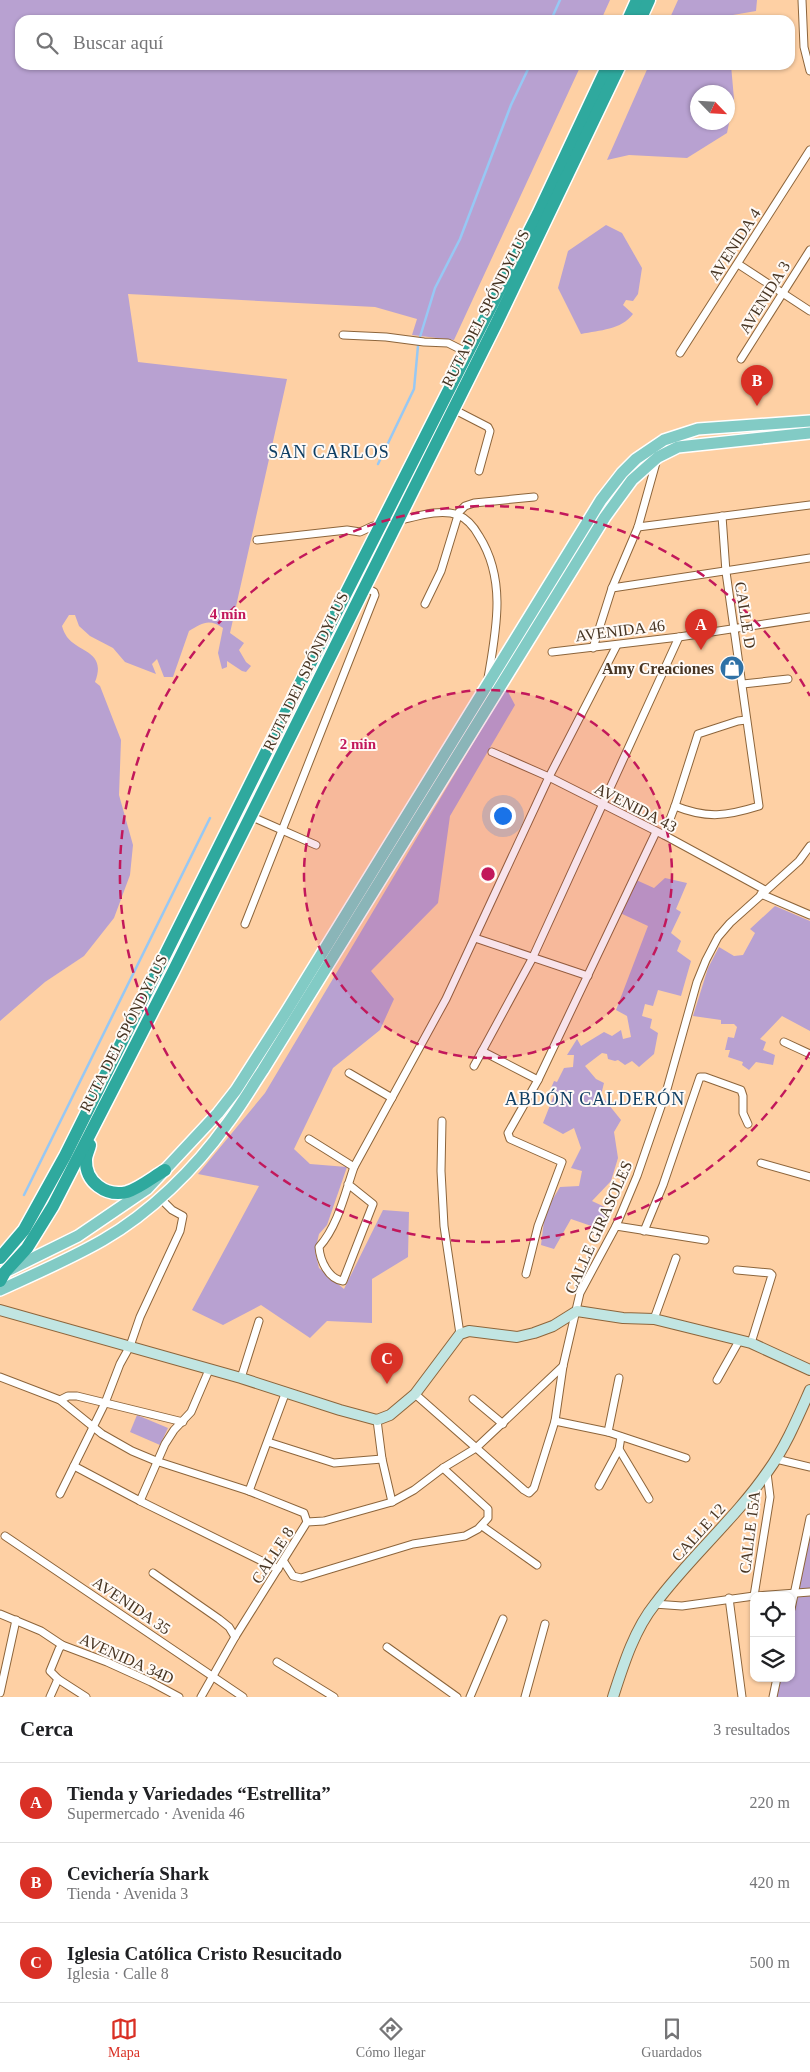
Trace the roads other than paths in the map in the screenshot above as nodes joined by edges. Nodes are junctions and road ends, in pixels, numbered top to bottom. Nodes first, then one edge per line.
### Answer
1 (636, 0) edge
2 (649, 0) edge
3 (802, 0) edge
4 (630, 15) edge
5 (642, 15) edge
6 (606, 70) edge
7 (618, 70) edge
8 (810, 71) edge
9 (810, 150) edge
10 (810, 250) edge
11 (738, 264) junction
12 (783, 292) junction
13 (810, 310) edge
14 (344, 335) dead end
15 (468, 353) junction
16 (680, 354) dead end
17 (741, 359) dead end
18 (452, 409) junction
19 (810, 421) edge
20 (810, 433) edge
21 (658, 457) junction
22 (479, 471) dead end
23 (534, 497) dead end
24 (810, 505) edge
25 (457, 514) junction
26 (722, 516) junction
27 (396, 521) junction
28 (381, 526) junction
29 (638, 527) junction
30 (257, 540) dead end
31 (810, 558) edge
32 (726, 572) junction
33 (365, 587) junction
34 (612, 588) junction
35 (425, 604) dead end
36 (810, 617) edge
37 (734, 628) junction
38 (679, 637) junction
39 (617, 645) junction
40 (594, 648) junction
41 (552, 652) dead end
42 (788, 679) dead end
43 (488, 684) junction
44 (743, 684) junction
45 (746, 720) junction
46 (492, 752) dead end
47 (549, 777) junction
48 (601, 805) junction
49 (676, 806) junction
50 (250, 816) junction
51 (282, 830) junction
52 (656, 832) junction
53 (664, 835) junction
54 (316, 845) dead end
55 (810, 846) edge
56 (763, 892) junction
57 (810, 915) edge
58 (246, 924) dead end
59 (475, 938) junction
60 (532, 959) junction
61 (588, 976) junction
62 (784, 1042) dead end
63 (482, 1052) junction
64 (810, 1054) edge
65 (474, 1066) dead end
66 (349, 1073) dead end
67 (538, 1080) junction
68 (392, 1098) junction
69 (100, 1114) junction
70 (442, 1121) dead end
71 (748, 1124) dead end
72 (309, 1139) dead end
73 (761, 1162) dead end
74 (354, 1167) junction
75 (165, 1170) junction
76 (810, 1177) edge
77 (348, 1184) junction
78 (160, 1198) junction
79 (616, 1226) junction
80 (644, 1231) junction
81 (705, 1240) dead end
82 (0, 1258) edge
83 (676, 1258) dead end
84 (737, 1270) dead end
85 (526, 1274) dead end
86 (2, 1275) edge
87 (0, 1290) edge
88 (0, 1304) edge
89 (4, 1311) edge
90 (577, 1312) junction
91 (654, 1319) junction
92 (259, 1321) dead end
93 (460, 1334) junction
94 (739, 1341) junction
95 (751, 1344) junction
96 (130, 1346) junction
97 (563, 1366) junction
98 (209, 1370) junction
99 (810, 1370) edge
100 (0, 1377) edge
101 (241, 1378) junction
102 (619, 1378) dead end
103 (717, 1380) dead end
104 (810, 1390) edge
105 (285, 1394) junction
106 (415, 1394) junction
107 (473, 1399) dead end
108 (60, 1400) junction
109 (106, 1403) junction
110 (377, 1420) junction
111 (555, 1421) junction
112 (183, 1422) junction
113 (502, 1424) junction
114 (94, 1426) junction
115 (608, 1432) junction
116 (621, 1437) junction
117 (268, 1442) junction
118 (476, 1448) junction
119 (619, 1449) junction
120 (686, 1458) dead end
121 (382, 1459) junction
122 (776, 1459) junction
123 (156, 1461) junction
124 (74, 1466) junction
125 (810, 1467) edge
126 (443, 1468) junction
127 (767, 1472) junction
128 (599, 1486) dead end
129 (249, 1491) junction
130 (60, 1494) dead end
131 (649, 1499) dead end
132 (140, 1502) junction
133 (392, 1502) junction
134 (810, 1518) edge
135 (307, 1522) junction
136 (482, 1526) junction
137 (5, 1536) dead end
138 (284, 1562) junction
139 (537, 1565) dead end
140 (278, 1569) junction
141 (154, 1573) dead end
142 (756, 1592) edge
143 (794, 1592) edge
144 (810, 1592) edge
145 (795, 1594) edge
146 (750, 1596) edge
147 (729, 1598) junction
148 (654, 1604) junction
149 (0, 1614) edge
150 (503, 1619) dead end
151 (16, 1620) junction
152 (546, 1624) dead end
153 (235, 1637) junction
154 (62, 1645) junction
155 (387, 1647) dead end
156 (277, 1662) dead end
157 (213, 1676) junction
158 (58, 1680) junction
159 (776, 1682) edge
160 (0, 1693) edge
161 (50, 1697) edge
162 (86, 1697) edge
163 (179, 1697) edge
164 (201, 1697) edge
165 (243, 1697) edge
166 (334, 1697) edge
167 (457, 1697) edge
168 (470, 1697) edge
169 (524, 1697) edge
170 (613, 1697) edge
171 (742, 1697) edge
172 (773, 1697) edge

1 - 4 highway
2 - 5 highway
3 - 8 street
6 - 15 highway, RUTA DEL SPÓNDYLUS
7 - 18 highway, RUTA DEL SPÓNDYLUS
9 - 11 street, AVENIDA 4
10 - 12 street, AVENIDA 3
11 - 12 street
11 - 16 street, AVENIDA 4
12 - 13 street
12 - 17 street, AVENIDA 3
14 - 15 street
15 - 28 highway, RUTA DEL SPÓNDYLUS
18 - 22 street
18 - 27 highway, RUTA DEL SPÓNDYLUS
19 - 43 main road
20 - 21 main road
21 - 29 street
21 - 78 main road
23 - 25 street
24 - 26 street
25 - 27 street
25 - 35 street
25 - 43 street
26 - 29 street
26 - 32 street, CALLE D
27 - 33 highway, RUTA DEL SPÓNDYLUS
28 - 30 street
28 - 82 highway, RUTA DEL SPÓNDYLUS
29 - 34 street
31 - 32 street
32 - 34 street
32 - 37 street, CALLE D
33 - 50 highway, RUTA DEL SPÓNDYLUS
33 - 51 street
34 - 40 street
36 - 37 street, AVENIDA 46
37 - 38 street, AVENIDA 46
37 - 44 street, CALLE D
38 - 39 street, AVENIDA 46
38 - 48 street
39 - 40 street, AVENIDA 46
39 - 47 street
40 - 41 street, AVENIDA 46
42 - 44 street
43 - 75 main road
44 - 45 street, CALLE D
45 - 49 street
45 - 49 street, CALLE D
46 - 47 street, AVENIDA 43
47 - 48 street, AVENIDA 43
47 - 59 street
48 - 52 street, AVENIDA 43
48 - 60 street
49 - 53 street
50 - 51 street
50 - 69 highway, RUTA DEL SPÓNDYLUS
51 - 54 street
51 - 58 street
52 - 53 street, AVENIDA 43
52 - 61 street
53 - 56 street, AVENIDA 43
55 - 56 street, CALLE GIRASOLES
56 - 57 street, AVENIDA 43
56 - 79 street, CALLE GIRASOLES
59 - 60 street
59 - 68 street
60 - 61 street
60 - 63 street
61 - 67 street
62 - 64 street
63 - 65 street
63 - 67 street
66 - 68 street
67 - 85 street
68 - 74 street
69 - 75 highway
69 - 86 highway, RUTA DEL SPÓNDYLUS
70 - 93 street
71 - 80 street
72 - 74 street
73 - 76 street
74 - 77 street
75 - 86 main road
77 - 77 street
78 - 87 main road
78 - 96 street
79 - 80 street
79 - 90 street, CALLE GIRASOLES
80 - 81 street
83 - 91 street
84 - 95 street
88 - 89 street
89 - 96 street
90 - 91 street
90 - 93 street
90 - 97 street, CALLE GIRASOLES
91 - 94 street
92 - 101 street
93 - 106 street
94 - 95 street
94 - 103 street
95 - 99 street
96 - 98 street
96 - 109 street
97 - 111 street, CALLE GIRASOLES
97 - 113 street, CALLE 8
98 - 101 street
98 - 112 street
100 - 108 street
101 - 105 street
102 - 115 street
104 - 122 street, CALLE 12
105 - 110 street
105 - 117 street
106 - 110 street
106 - 118 street
107 - 113 street
108 - 109 street
108 - 114 street
109 - 112 street
109 - 114 street
110 - 121 street
111 - 115 street
111 - 118 street, CALLE GIRASOLES
112 - 123 street
113 - 118 street, CALLE 8
114 - 123 street
114 - 124 street
115 - 116 street
116 - 119 street
116 - 120 street
117 - 121 street
117 - 129 street
118 - 126 street, CALLE 8
119 - 128 street
119 - 131 street
121 - 133 street
122 - 125 street
122 - 127 street, CALLE 12
123 - 129 street
123 - 132 street
124 - 130 street
124 - 132 street
126 - 133 street, CALLE 8
126 - 136 street
127 - 142 street, CALLE 15A
127 - 148 street, CALLE 12
129 - 135 street
132 - 140 street
133 - 135 street, CALLE 8
134 - 143 street
135 - 138 street, CALLE 8
136 - 138 street
136 - 139 street
137 - 157 street, AVENIDA 35
138 - 140 street, CALLE 8
140 - 153 street, CALLE 8
141 - 153 street
144 - 145 street
146 - 147 street
147 - 148 street
147 - 171 street
148 - 170 street, CALLE 12
149 - 151 street
150 - 168 street
151 - 154 street
151 - 160 street
152 - 169 street
153 - 157 street, CALLE 8
154 - 158 street, AVENIDA 34D
154 - 163 street, AVENIDA 34D
155 - 167 street
156 - 166 street
157 - 164 street, CALLE 8
157 - 165 street, AVENIDA 35
158 - 161 street
158 - 162 street
159 - 172 street

